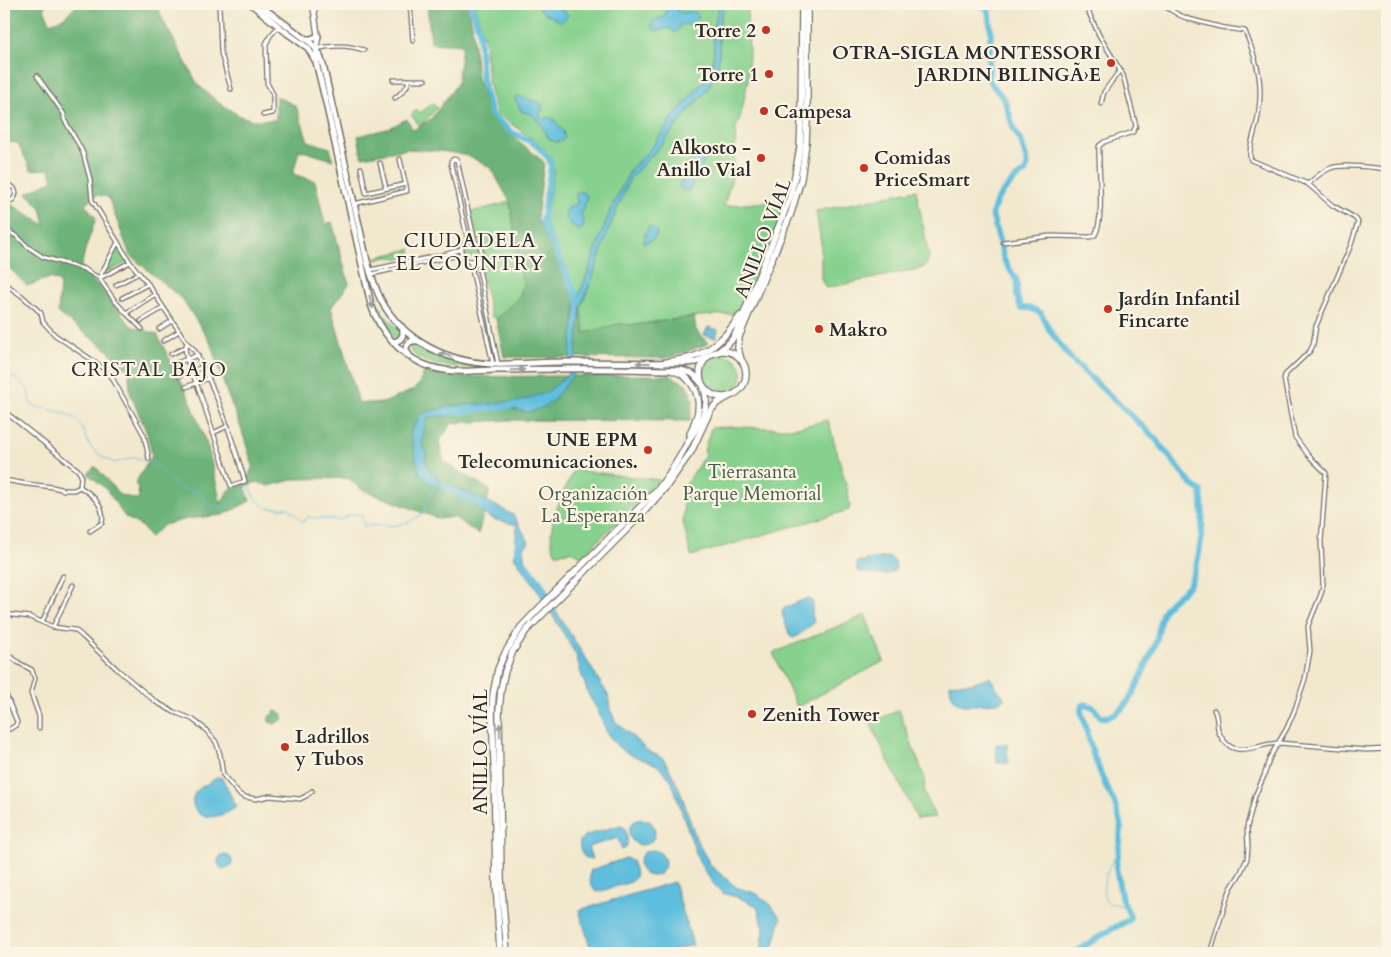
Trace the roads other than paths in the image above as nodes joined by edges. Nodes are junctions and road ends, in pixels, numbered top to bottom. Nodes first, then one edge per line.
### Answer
1 (219, 4) edge
2 (251, 4) edge
3 (258, 4) edge
4 (313, 4) edge
5 (410, 4) edge
6 (802, 4) edge
7 (807, 4) edge
8 (1085, 4) edge
9 (1161, 4) edge
10 (279, 26) junction
11 (318, 36) junction
12 (304, 38) junction
13 (413, 42) dead end
14 (308, 48) junction
15 (316, 49) junction
16 (364, 50) dead end
17 (317, 67) junction
18 (1120, 70) junction
19 (37, 76) dead end
20 (393, 80) dead end
21 (408, 80) junction
22 (425, 80) dead end
23 (231, 89) dead end
24 (395, 98) dead end
25 (1101, 104) dead end
26 (263, 115) dead end
27 (400, 159) dead end
28 (380, 163) dead end
29 (361, 168) dead end
30 (1387, 170) edge
31 (4, 182) edge
32 (406, 184) junction
33 (1308, 184) junction
34 (386, 188) junction
35 (4, 204) edge
36 (354, 204) junction
37 (4, 229) edge
38 (118, 242) junction
39 (468, 242) junction
40 (475, 242) junction
41 (1003, 242) dead end
42 (462, 249) junction
43 (463, 256) junction
44 (477, 259) junction
45 (470, 260) junction
46 (130, 262) junction
47 (370, 272) junction
48 (139, 273) junction
49 (99, 278) junction
50 (4, 283) edge
51 (148, 284) junction
52 (116, 285) dead end
53 (154, 295) junction
54 (122, 298) dead end
55 (749, 302) junction
56 (162, 308) junction
57 (126, 313) junction
58 (141, 321) dead end
59 (172, 321) junction
60 (402, 327) junction
61 (142, 328) dead end
62 (159, 329) dead end
63 (179, 331) junction
64 (163, 341) dead end
65 (187, 342) junction
66 (393, 342) junction
67 (418, 342) junction
68 (191, 345) junction
69 (185, 348) junction
70 (718, 352) junction
71 (170, 354) dead end
72 (198, 355) junction
73 (410, 356) junction
74 (708, 356) junction
75 (187, 360) junction
76 (741, 360) junction
77 (662, 363) junction
78 (174, 364) dead end
79 (496, 364) junction
80 (203, 368) junction
81 (671, 370) junction
82 (192, 372) junction
83 (180, 376) dead end
84 (209, 378) junction
85 (196, 383) junction
86 (702, 385) junction
87 (186, 387) dead end
88 (728, 397) junction
89 (4, 411) edge
90 (228, 426) junction
91 (214, 433) junction
92 (688, 443) junction
93 (149, 459) dead end
94 (4, 480) edge
95 (80, 488) junction
96 (90, 531) dead end
97 (63, 576) dead end
98 (73, 585) dead end
99 (553, 598) junction
100 (539, 613) junction
101 (4, 614) edge
102 (42, 622) junction
103 (53, 627) junction
104 (4, 651) edge
105 (4, 690) edge
106 (1214, 710) dead end
107 (39, 728) dead end
108 (10, 729) dead end
109 (1279, 743) junction
110 (1387, 749) edge
111 (312, 791) dead end
112 (500, 953) edge
113 (507, 953) edge
114 (1210, 953) edge

1 - 23 street
2 - 10 main road
3 - 12 main road
4 - 11 street
5 - 13 street
6 - 55 highway, ANILLO VÍAL
7 - 76 highway, ANILLO VÍAL
8 - 18 street
9 - 33 street
10 - 14 main road
10 - 26 street
11 - 12 main road
11 - 15 street
12 - 15 main road
14 - 15 street
14 - 17 main road
15 - 16 street
15 - 17 street
15 - 36 main road
17 -> 66 main road
18 - 25 street
18 - 41 street
19 - 38 street
20 - 21 street
21 - 22 street
21 - 24 street
27 - 32 street
28 - 34 street
29 - 34 street
30 - 33 street
31 - 35 street
32 - 34 street
32 - 36 street
33 - 109 street
36 - 47 main road
37 - 49 street
38 - 46 street
38 - 49 street
39 - 40 street
39 - 40 street
39 - 42 street
40 - 44 street
42 - 43 street
42 - 47 street
43 - 45 street
43 - 47 street
44 - 45 street
44 - 79 street
45 - 79 street
46 - 48 street
46 - 49 street
47 - 60 main road
48 - 51 street
48 - 52 street
49 - 57 street
50 - 93 street
51 - 53 street
51 - 54 street
53 - 56 street
53 - 57 street
55 - 70 highway, ANILLO VÍAL
55 - 77 highway
56 - 58 street
56 - 59 street
57 - 61 street
59 - 62 street
59 - 63 street
60 - 66 main road
60 - 67 main road
63 - 64 street
63 - 65 street
65 - 68 street
65 - 69 street
66 - 73 main road
67 - 73 main road
79 -> 67 main road
68 - 69 street
68 - 72 street
69 - 71 street
69 - 75 street
70 - 74 highway
70 - 76 highway
72 - 75 street
72 - 80 street
73 -> 81 main road
74 - 77 main road
74 - 86 highway
75 - 78 street
75 - 82 street
76 - 88 highway
77 -> 79 main road
80 - 82 street
80 - 84 street
81 - 86 main road
81 - 92 highway
82 - 83 street
82 - 85 street
84 - 85 street
84 - 90 street
85 - 87 street
85 - 91 street
86 - 88 highway
86 - 92 highway, ANILLO VÍAL
88 - 99 highway, ANILLO VÍAL
89 - 95 street
90 - 91 street
90 - 91 street
92 - 99 highway, ANILLO VÍAL
94 - 95 street
95 - 96 street
97 - 102 street
98 - 103 street
99 - 100 highway, ANILLO VÍAL
100 - 112 highway, ANILLO VÍAL
113 -> 100 highway, ANILLO VÍAL
101 - 102 street
102 - 103 street
103 - 111 street
104 - 107 street
105 - 108 street
106 - 109 street
109 - 110 street
109 - 114 street

